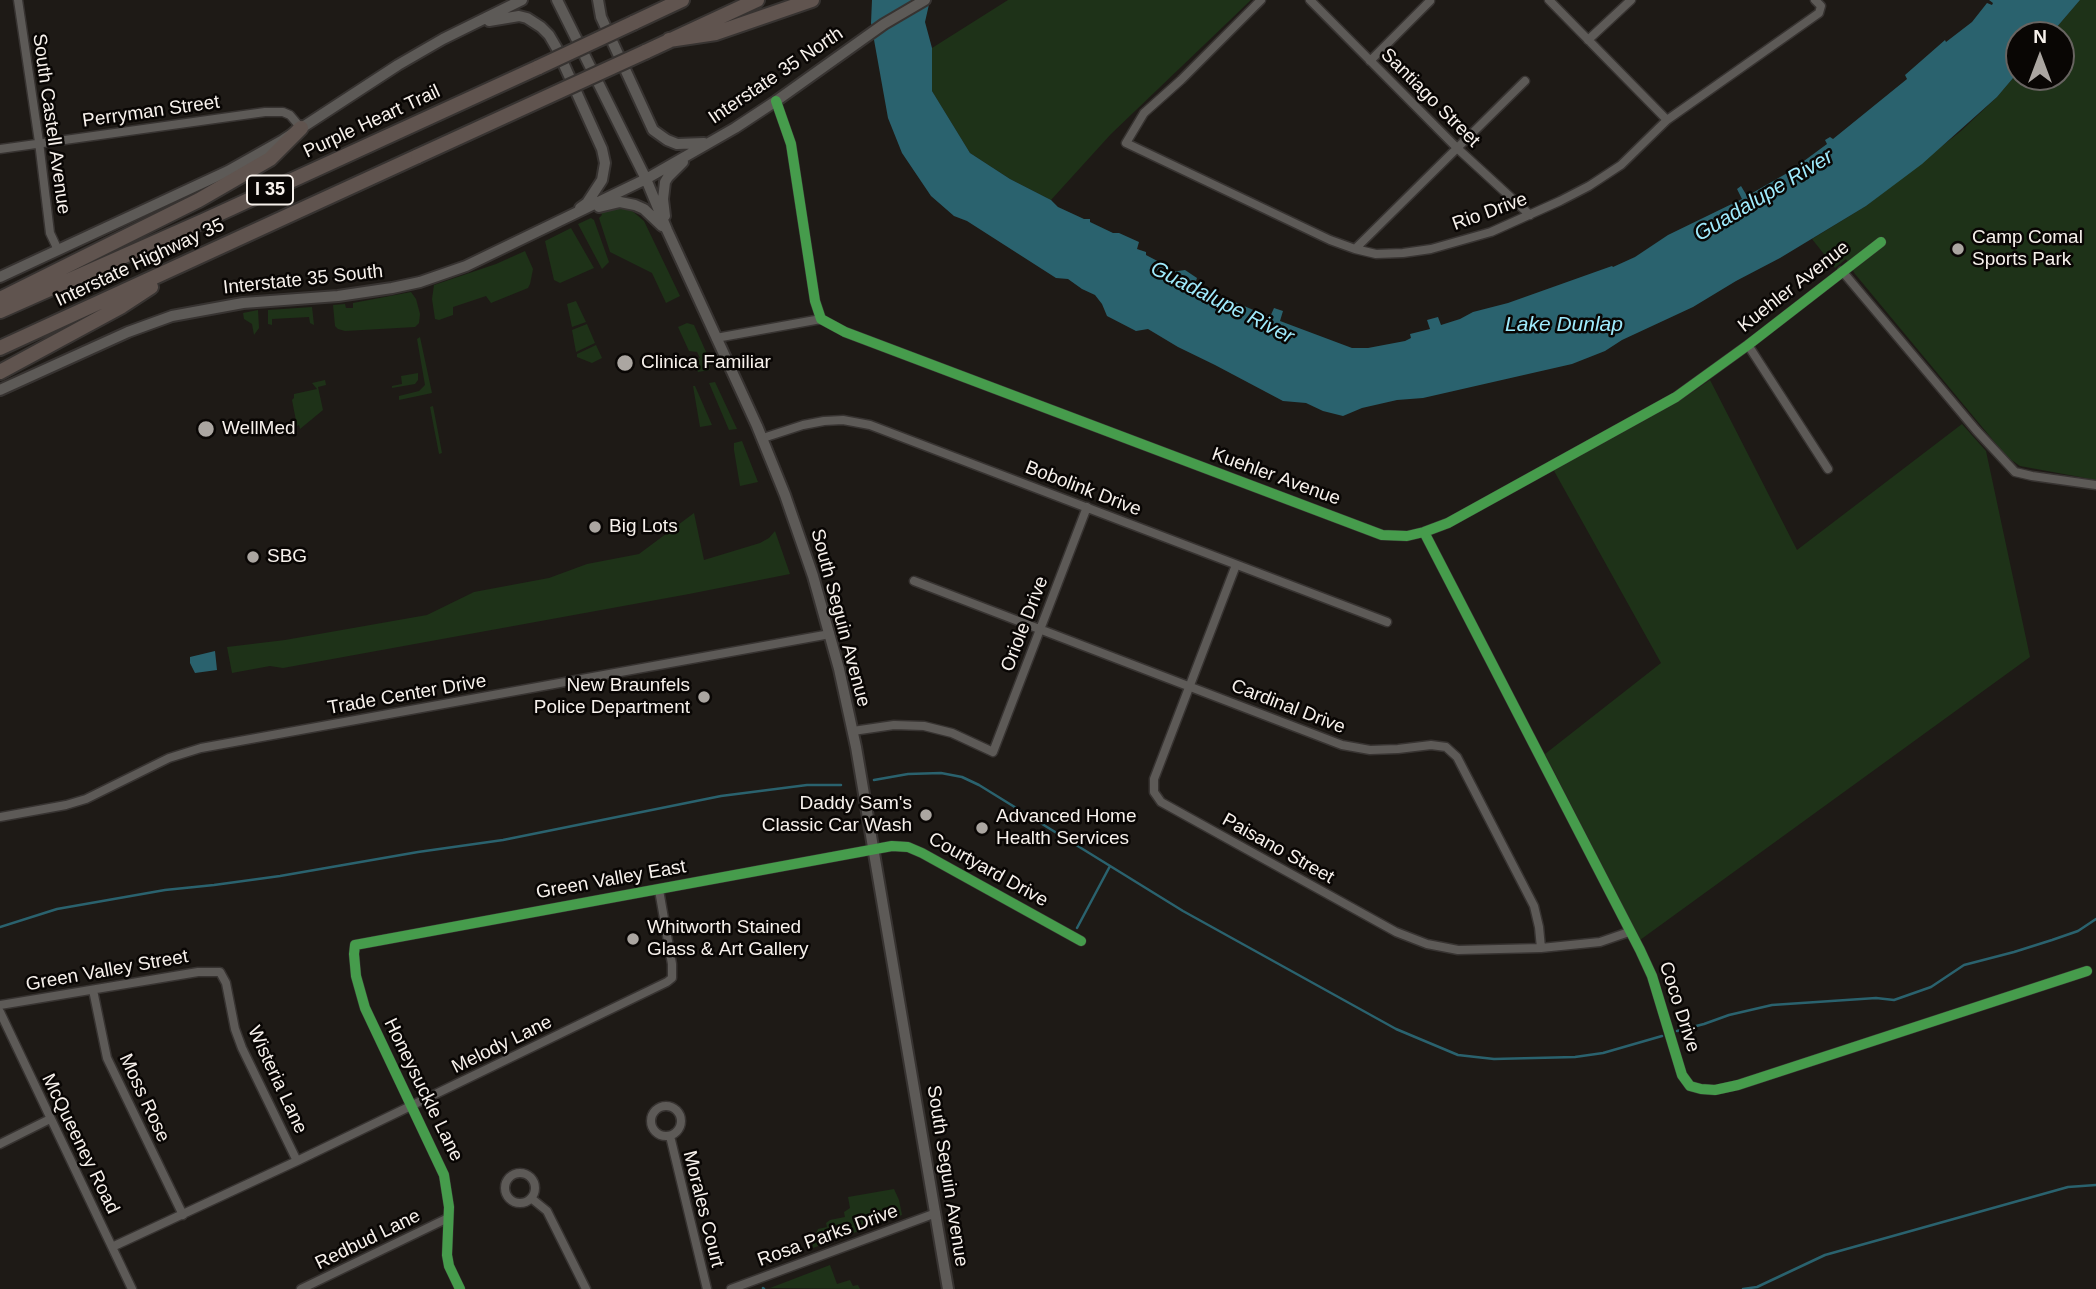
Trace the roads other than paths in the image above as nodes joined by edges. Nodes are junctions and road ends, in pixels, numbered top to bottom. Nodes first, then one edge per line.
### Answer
1 (18, 0) edge
2 (522, 0) edge
3 (557, 0) edge
4 (598, 0) edge
5 (682, 0) edge
6 (757, 0) edge
7 (812, 0) edge
8 (925, 0) edge
9 (1261, 0) edge
10 (1310, 0) edge
11 (1549, 0) edge
12 (1631, 0) edge
13 (1430, 1) edge
14 (513, 2) edge
15 (1818, 4) edge
16 (472, 24) junction
17 (669, 40) junction
18 (1588, 40) junction
19 (1370, 61) junction
20 (1525, 81) dead end
21 (776, 101) junction
22 (1667, 120) junction
23 (301, 128) junction
24 (39, 142) junction
25 (707, 143) junction
26 (1457, 148) junction
27 (0, 149) edge
28 (646, 179) junction
29 (1530, 215) junction
30 (570, 216) junction
31 (667, 230) junction
32 (1881, 242) dead end
33 (1355, 249) junction
34 (58, 250) junction
35 (190, 261) junction
36 (1842, 271) junction
37 (0, 277) edge
38 (0, 299) edge
39 (0, 311) edge
40 (821, 319) junction
41 (716, 338) junction
42 (1748, 345) junction
43 (0, 348) edge
44 (0, 372) edge
45 (0, 390) edge
46 (762, 438) junction
47 (1828, 469) dead end
48 (2096, 485) edge
49 (1087, 507) junction
50 (1424, 532) junction
51 (1236, 565) junction
52 (914, 581) dead end
53 (1387, 622) dead end
54 (1040, 629) junction
55 (830, 634) junction
56 (1189, 686) junction
57 (853, 731) junction
58 (0, 817) edge
59 (874, 849) junction
60 (659, 890) junction
61 (1629, 932) junction
62 (1081, 941) dead end
63 (355, 946) joint
64 (1541, 948) junction
65 (2087, 971) dead end
66 (219, 972) joint
67 (93, 990) junction
68 (0, 1006) edge
69 (0, 1012) edge
70 (412, 1106) junction
71 (50, 1119) junction
72 (670, 1136) dead end
73 (0, 1144) edge
74 (297, 1161) junction
75 (531, 1198) dead end
76 (936, 1213) junction
77 (183, 1215) junction
78 (448, 1218) junction
79 (112, 1247) junction
80 (132, 1289) edge
81 (301, 1289) edge
82 (460, 1289) edge
83 (586, 1289) edge
84 (707, 1289) edge
85 (731, 1289) edge
86 (948, 1289) edge

1 - 24 street, South Castell Avenue
2 - 14 main road
3 - 28 main road, South Seguin Avenue
4 - 25 main road
5 - 39 highway, Purple Heart Trail / I 35, bridge
6 - 17 highway, I 35
7 - 17 highway
8 - 21 main road, Interstate 35 North
9 - 33 street, Rio Drive
10 - 19 street, Santiago Street
11 - 18 street
12 - 18 street
13 - 19 street
14 - 16 main road
15 - 22 street, Rio Drive
16 - 23 main road
16 - 30 main road
17 - 35 highway, Interstate Highway 35 / I 35, bridge
18 - 22 street
19 - 26 street, Santiago Street
20 - 26 street
21 - 25 main road, Interstate 35 North
21 - 40 street
22 - 29 street, Rio Drive
23 - 24 street, Perryman Street
23 - 34 main road
23 - 38 highway
24 - 27 street, Perryman Street
24 - 34 street, South Castell Avenue
25 - 28 main road, Interstate 35 North
25 - 31 main road
26 - 29 street, Santiago Street
26 - 33 street
28 - 30 main road, Interstate 35 South
28 - 31 main road, South Seguin Avenue
29 - 33 street, Rio Drive
30 - 31 main road
30 - 45 main road, Interstate 35 South
31 - 41 main road, South Seguin Avenue
32 - 36 street, Kuehler Avenue
34 - 37 main road
35 - 43 highway, Interstate Highway 35 / I 35
35 - 44 highway
36 - 42 street, Kuehler Avenue
36 - 48 street, Kuehler Avenue
40 - 41 street
40 - 50 street, Kuehler Avenue
41 - 46 main road, South Seguin Avenue
42 - 47 street
42 - 50 street, Kuehler Avenue
46 - 49 street, Bobolink Drive
46 - 55 main road, South Seguin Avenue
49 - 51 street, Bobolink Drive
49 - 54 street, Oriole Drive
50 - 61 street, Coco Drive
51 - 53 street, Bobolink Drive
51 - 56 street, Paisano Street
52 - 54 street, Cardinal Drive
54 - 56 street, Cardinal Drive
54 - 57 street, Oriole Drive
55 - 57 main road, South Seguin Avenue
55 - 58 street, Trade Center Drive
56 - 64 street, Cardinal Drive
56 - 64 street, Paisano Street
57 - 59 main road, South Seguin Avenue
59 - 60 street, Green Valley East
59 - 62 street, Courtyard Drive
59 - 76 main road, South Seguin Avenue
60 - 63 street, Green Valley East
60 - 70 street, Melody Lane
61 - 64 street, Paisano Street
61 - 65 street, Coco Drive
63 - 70 street, Honeysuckle Lane
66 - 67 street, Green Valley Street
66 - 74 street, Wisteria Lane
67 - 68 street, Green Valley Street
67 - 77 street, Moss Rose
69 - 71 street, McQueeney Road
70 - 74 street, Melody Lane
70 - 78 street, Honeysuckle Lane
71 - 73 street
71 - 79 street, McQueeney Road
72 - 84 street, Morales Court
74 - 77 street, Melody Lane
75 - 83 street
76 - 85 street, Rosa Parks Drive
76 - 86 main road, South Seguin Avenue
77 - 79 street, Melody Lane
78 - 81 street, Redbud Lane
78 - 82 street, Honeysuckle Lane
79 - 80 street, McQueeney Road

